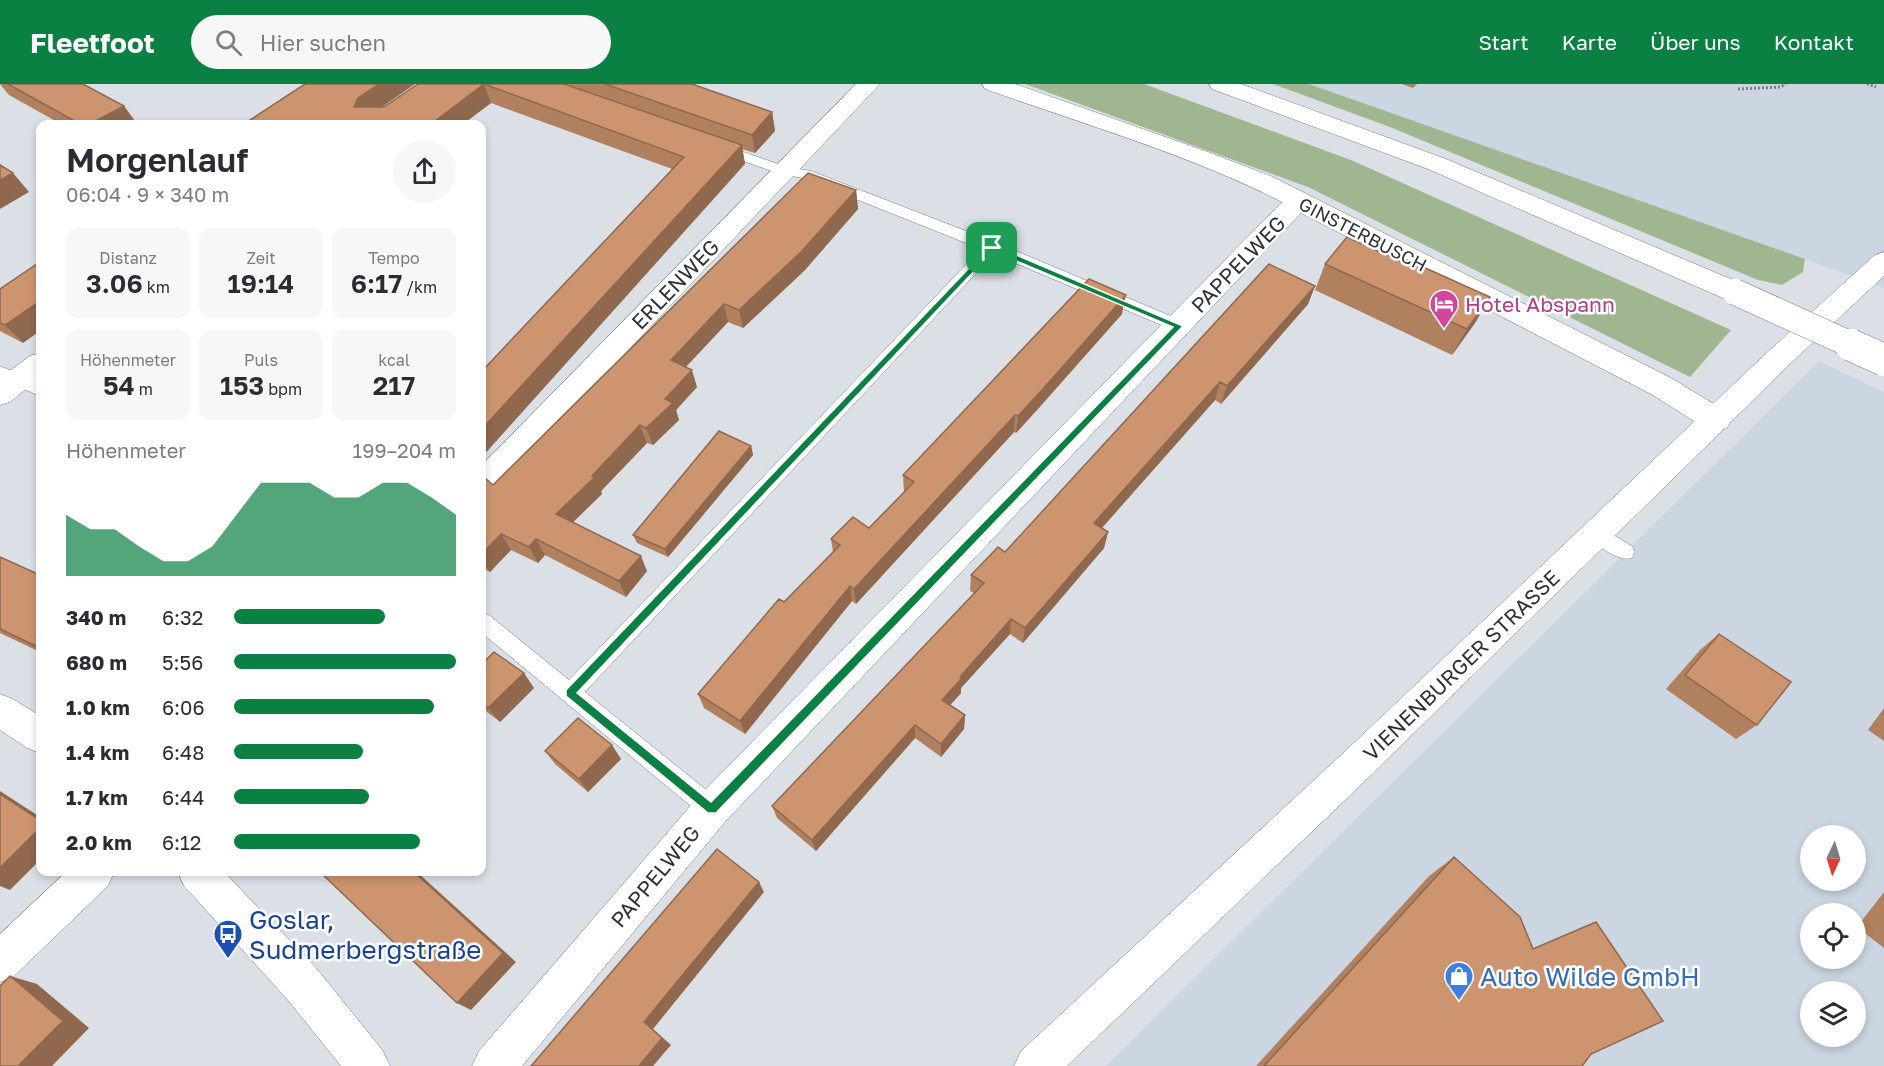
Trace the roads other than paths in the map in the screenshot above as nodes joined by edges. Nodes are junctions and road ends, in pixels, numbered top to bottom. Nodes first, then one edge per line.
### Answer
1 (869, 84) edge
2 (993, 84) edge
3 (1220, 84) edge
4 (706, 143) edge
5 (785, 171) junction
6 (1298, 201) junction
7 (992, 248) junction
8 (1884, 261) edge
9 (1179, 326) junction
10 (1884, 360) edge
11 (1716, 420) junction
12 (486, 480) edge
13 (486, 624) edge
14 (570, 693) junction
15 (0, 710) edge
16 (36, 733) edge
17 (712, 809) junction
18 (90, 876) edge
19 (202, 876) edge
20 (0, 962) edge
21 (368, 1066) edge
22 (494, 1066) edge
23 (1036, 1066) edge

1 - 5 main road, ERLENWEG
2 - 6 main road, GINSTERBUSCH
3 - 10 main road, bridge
4 - 5 lane
5 - 7 lane
5 - 12 main road, ERLENWEG
6 - 9 main road, PAPPELWEG
6 - 11 main road, GINSTERBUSCH
7 - 9 lane
7 - 14 lane
8 - 11 main road, VIENENBURGER STRASSE
9 - 17 main road, PAPPELWEG
11 - 23 main road, VIENENBURGER STRASSE
13 - 14 lane
14 - 17 lane
15 - 16 main road
17 - 22 main road, PAPPELWEG
18 - 20 main road
19 - 21 main road

